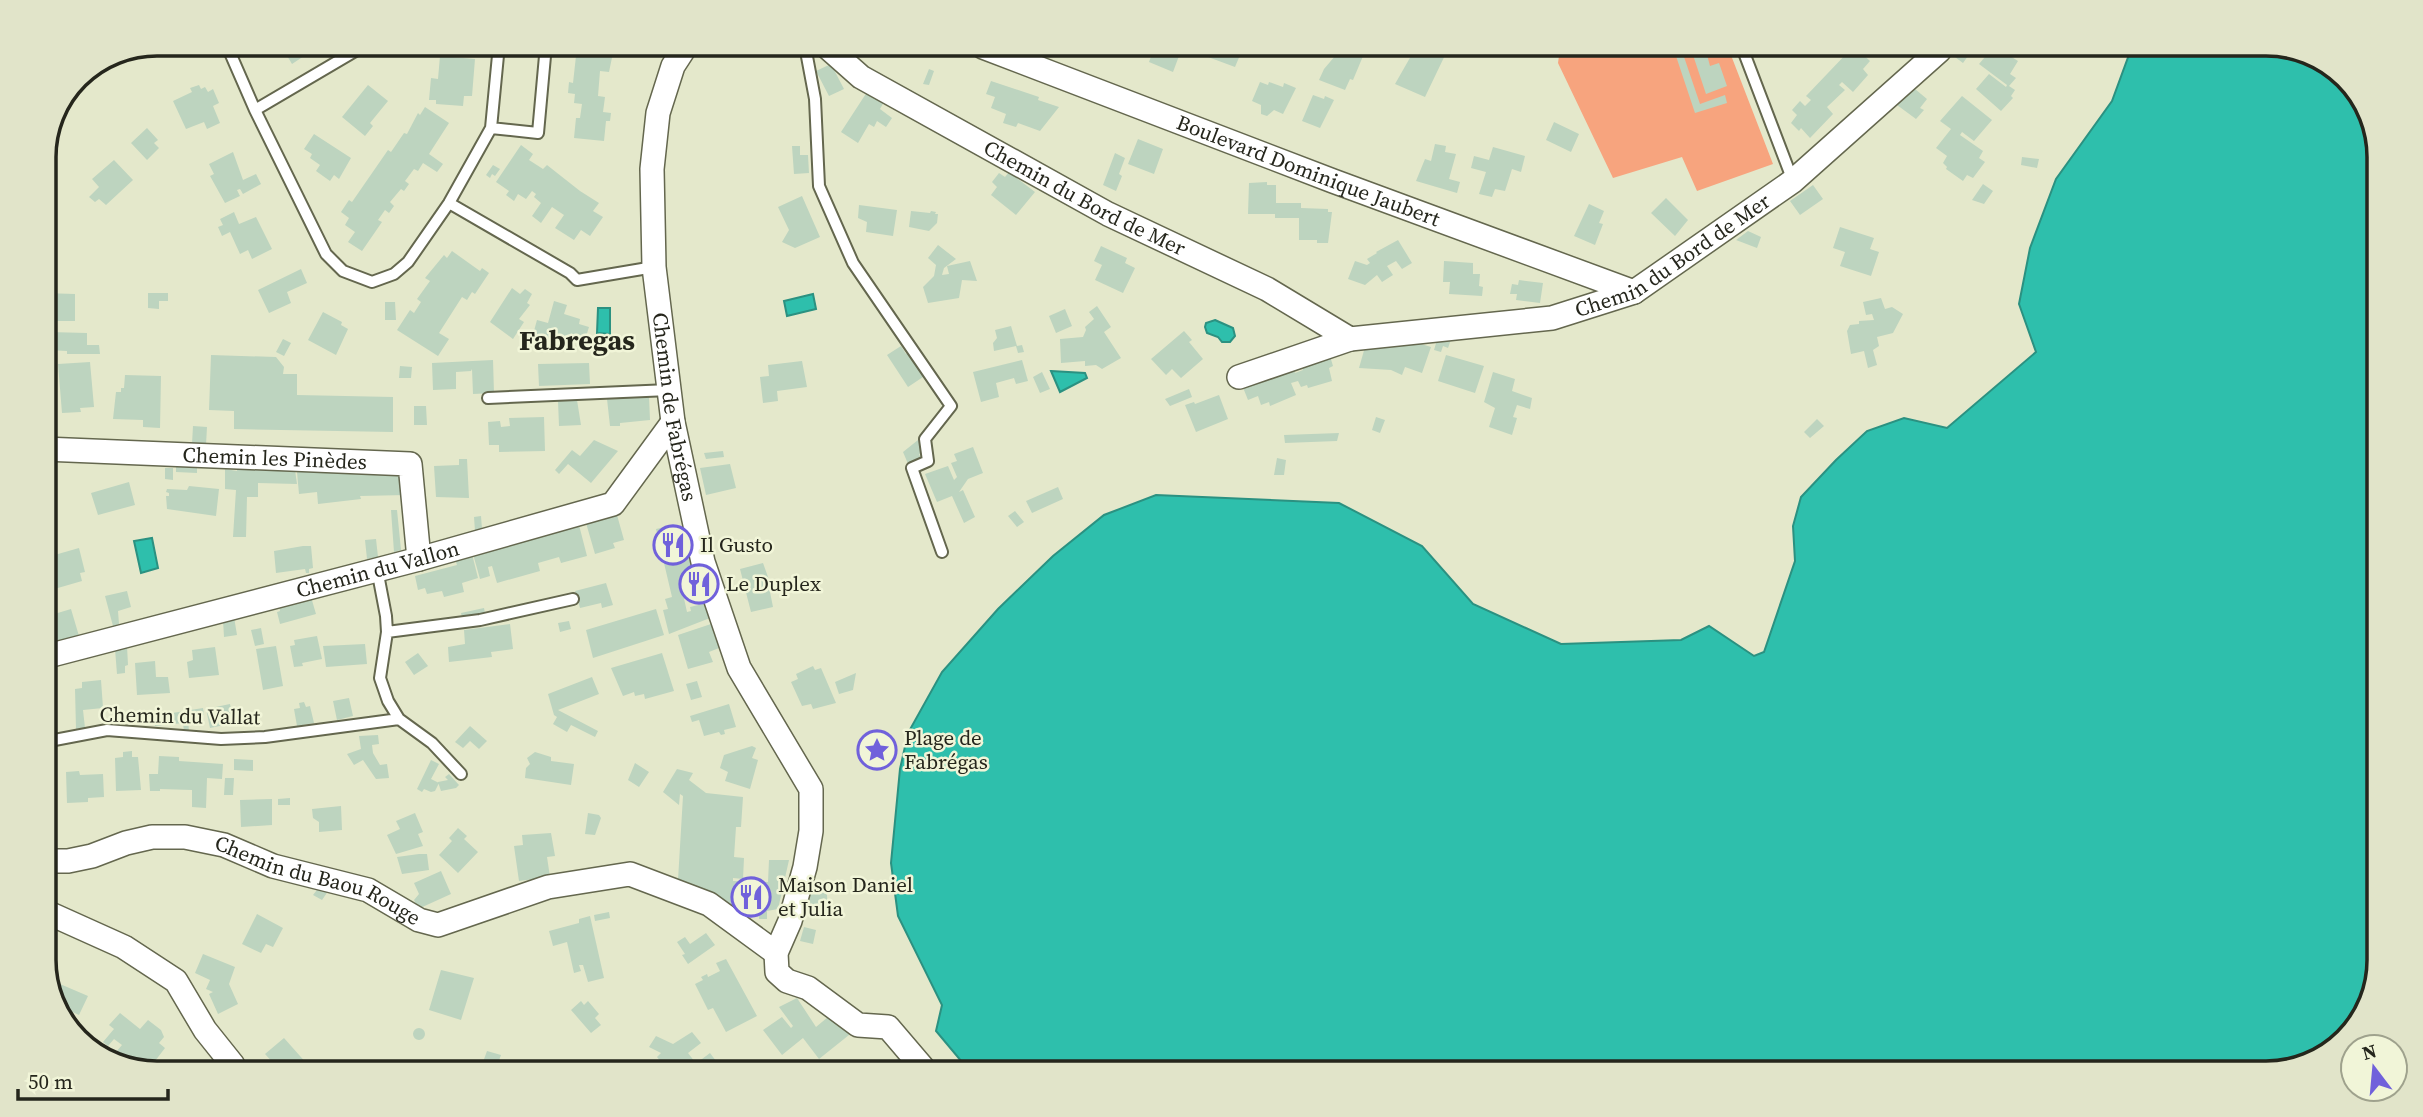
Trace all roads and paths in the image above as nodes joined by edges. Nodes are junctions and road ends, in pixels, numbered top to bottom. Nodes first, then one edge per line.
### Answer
1 (231, 56) edge
2 (346, 56) edge
3 (498, 56) edge
4 (544, 56) edge
5 (673, 56) edge
6 (807, 56) edge
7 (836, 56) edge
8 (1007, 56) edge
9 (1745, 56) edge
10 (1933, 56) edge
11 (255, 110) junction
12 (491, 128) junction
13 (1793, 181) junction
14 (449, 203) junction
15 (654, 267) junction
16 (1634, 292) junction
17 (1350, 339) junction
18 (1239, 377) dead end
19 (669, 390) junction
20 (488, 398) dead end
21 (673, 422) junction
22 (56, 449) edge
23 (942, 552) dead end
24 (419, 559) junction
25 (377, 569) junction
26 (573, 599) dead end
27 (387, 632) junction
28 (56, 654) edge
29 (399, 719) junction
30 (56, 740) edge
31 (461, 774) dead end
32 (56, 861) edge
33 (56, 916) edge
34 (777, 963) junction
35 (230, 1061) edge
36 (917, 1061) edge

1 - 11 lane
2 - 11 lane
3 - 12 lane
4 - 12 lane
5 - 15 street, Chemin de Fabrégas
6 - 23 lane
7 - 17 street, Chemin du Bord de Mer
8 - 16 street, Boulevard Dominique Jaubert
9 - 13 lane
10 - 13 street, Chemin du Bord de Mer
11 - 14 lane
12 - 14 lane
13 - 16 street, Chemin du Bord de Mer
14 - 15 lane
15 - 19 street, Chemin de Fabrégas
16 - 17 street, Chemin du Bord de Mer
17 - 18 street, Chemin du Bord de Mer
19 - 20 lane
19 - 21 street, Chemin de Fabrégas
21 - 24 street, Chemin du Vallon
21 - 34 street, Chemin de Fabrégas
22 - 24 street, Chemin les Pinèdes
24 - 25 street, Chemin du Vallon
25 - 27 lane
25 - 28 street, Chemin du Vallon
26 - 27 lane
27 - 29 lane
29 - 30 lane, Chemin du Vallat
29 - 31 lane
32 - 34 street, Chemin du Baou Rouge
33 - 35 street
34 - 36 street, Chemin du Baou Rouge

